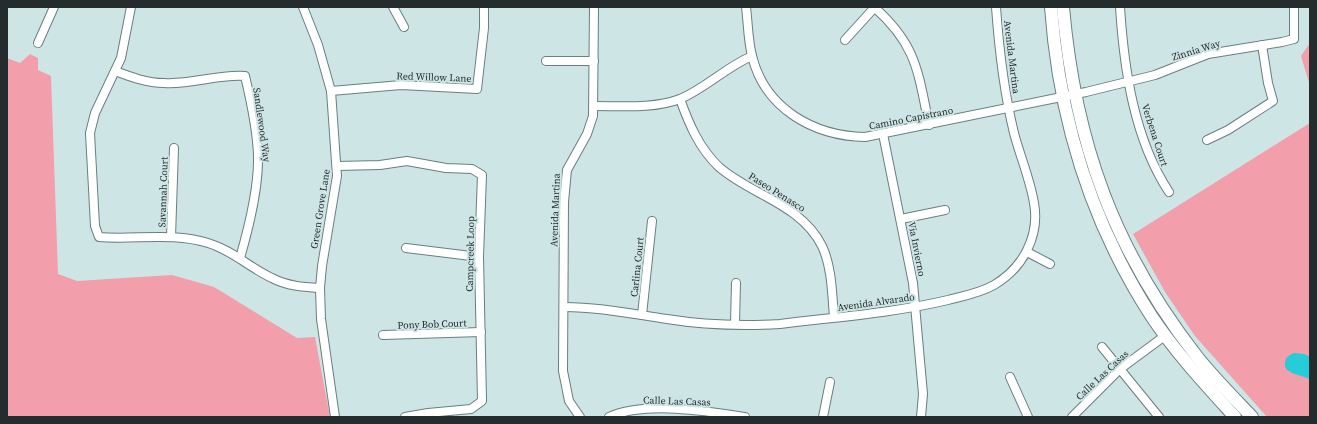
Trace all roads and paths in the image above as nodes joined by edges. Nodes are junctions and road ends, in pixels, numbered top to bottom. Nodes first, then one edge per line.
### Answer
1 (54, 7) edge
2 (131, 7) edge
3 (303, 7) edge
4 (393, 7) edge
5 (484, 7) edge
6 (594, 7) edge
7 (746, 7) edge
8 (874, 7) edge
9 (996, 7) edge
10 (1051, 7) edge
11 (1063, 7) edge
12 (1120, 7) edge
13 (1294, 7) edge
14 (404, 27) dead end
15 (845, 40) dead end
16 (38, 43) dead end
17 (1262, 45) junction
18 (752, 56) junction
19 (546, 61) dead end
20 (594, 61) junction
21 (115, 71) junction
22 (1129, 82) junction
23 (331, 91) junction
24 (1075, 95) junction
25 (1062, 98) junction
26 (680, 99) junction
27 (594, 106) junction
28 (1009, 109) junction
29 (928, 125) junction
30 (883, 134) junction
31 (1207, 140) dead end
32 (174, 148) dead end
33 (337, 166) junction
34 (1169, 192) dead end
35 (945, 210) dead end
36 (901, 219) junction
37 (652, 221) dead end
38 (171, 237) junction
39 (406, 248) dead end
40 (1027, 252) junction
41 (479, 257) junction
42 (240, 258) junction
43 (1050, 264) dead end
44 (736, 283) dead end
45 (320, 288) junction
46 (564, 307) junction
47 (915, 307) junction
48 (642, 315) junction
49 (834, 317) junction
50 (735, 323) junction
51 (481, 332) junction
52 (1170, 332) junction
53 (383, 335) dead end
54 (1102, 347) dead end
55 (1120, 369) junction
56 (1010, 377) dead end
57 (830, 382) dead end
58 (335, 417) edge
59 (405, 417) edge
60 (580, 417) edge
61 (609, 417) edge
62 (745, 417) edge
63 (823, 417) edge
64 (920, 417) edge
65 (1028, 417) edge
66 (1072, 417) edge
67 (1159, 417) edge
68 (1235, 417) edge
69 (1252, 417) edge

1 - 16 street
2 - 21 street
3 - 23 street, Green Grove Lane
4 - 14 street
5 - 23 street, Red Willow Lane
6 - 20 street, Avenida Martina
7 - 18 street, Camino Capistrano
8 - 15 street
8 - 29 street
9 - 28 street, Avenida Martina
10 - 25 main road
11 - 24 main road
12 - 22 street, Verbena Court
13 - 17 street, Zinnia Way
17 - 22 street, Zinnia Way
17 - 31 street
18 - 26 street
18 - 30 street, Camino Capistrano
19 - 20 street
20 - 27 street, Avenida Martina
21 - 38 street
21 - 42 street, Sandlewood Way
22 - 24 street, Zinnia Way
22 - 34 street, Verbena Court
23 - 33 street, Green Grove Lane
24 - 25 street, Camino Capistrano
24 - 52 main road
25 - 28 street, Camino Capistrano
25 - 52 main road
26 - 27 street
26 - 49 street, Paseo Penasco
27 - 46 street, Avenida Martina
28 - 29 street, Camino Capistrano
28 - 40 street, Avenida Alvarado
29 - 30 street, Camino Capistrano
30 - 36 street, Via Invierno
32 - 38 street, Savannah Court
33 - 41 street, Campcreek Loop
33 - 45 street, Green Grove Lane
35 - 36 street
36 - 47 street, Via Invierno
37 - 48 street, Carlina Court
38 - 42 street
39 - 41 street
40 - 43 street
40 - 47 street, Avenida Alvarado
41 - 51 street, Campcreek Loop
42 - 45 street
44 - 50 street
45 - 58 street, Green Grove Lane
46 - 48 street, Avenida Alvarado
46 - 60 street, Avenida Martina
47 - 49 street, Avenida Alvarado
47 - 64 street, Via Invierno
48 - 50 street, Avenida Alvarado
49 - 50 street, Avenida Alvarado
51 - 53 street, Pony Bob Court
51 - 59 street, Campcreek Loop
52 - 55 street, Calle Las Casas
52 - 68 main road
52 - 69 main road
54 - 55 street
55 - 66 street, Calle Las Casas
55 - 67 street
56 - 65 street
57 - 63 street
61 - 62 street, Calle Las Casas

